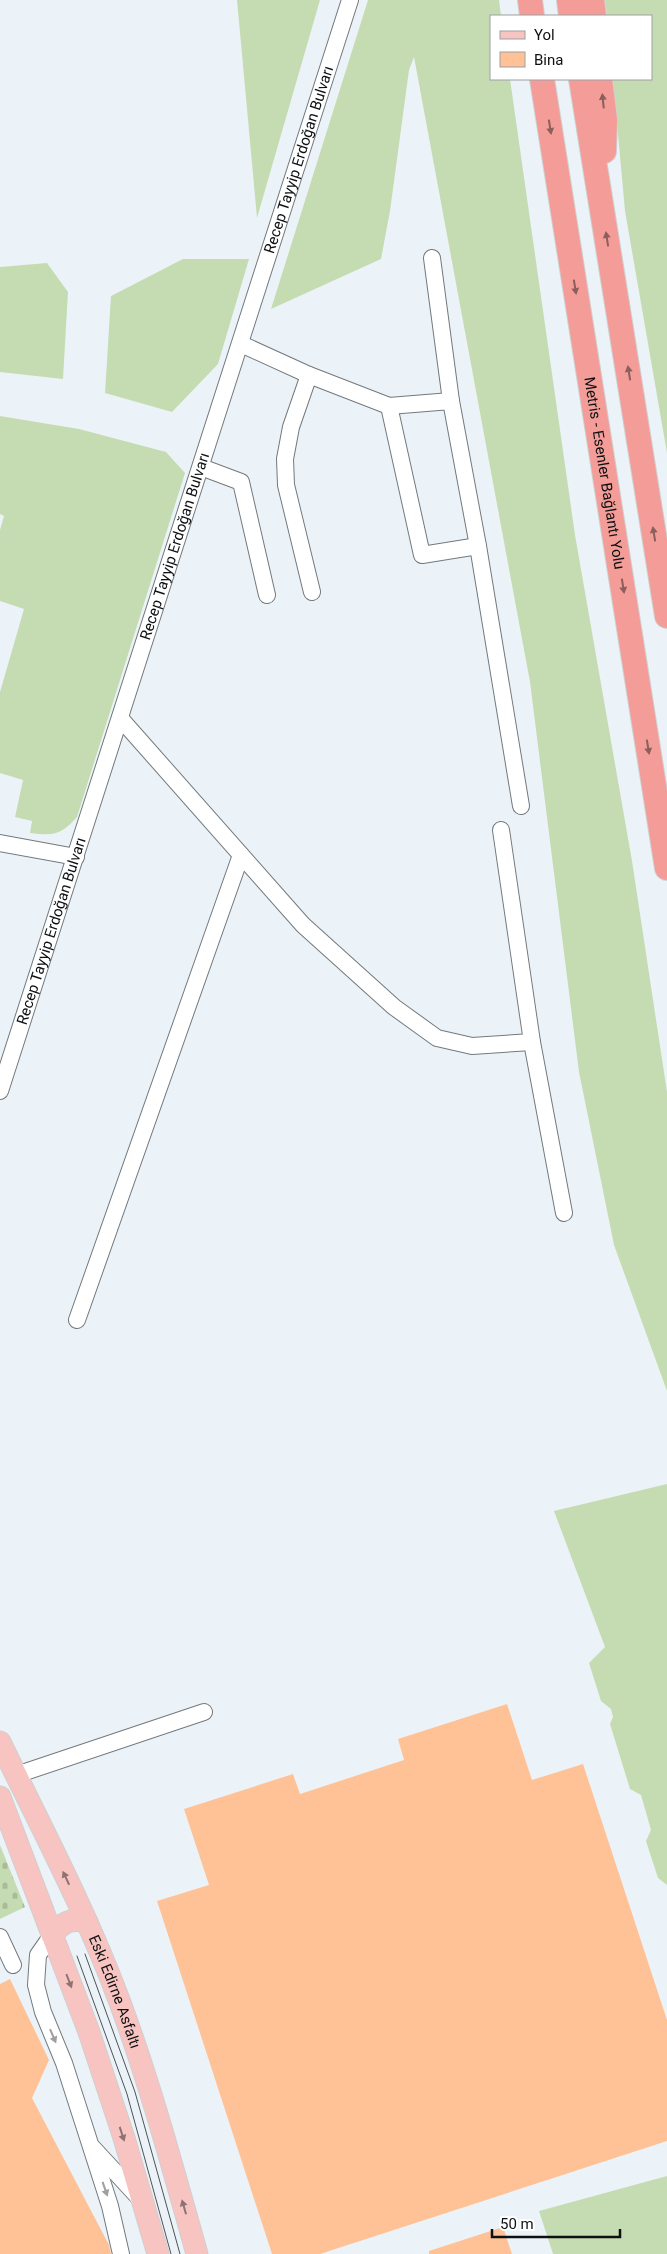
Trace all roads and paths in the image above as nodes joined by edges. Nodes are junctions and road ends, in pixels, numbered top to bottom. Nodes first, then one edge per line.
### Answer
1 (350, 0) edge
2 (530, 0) edge
3 (569, 0) edge
4 (592, 0) edge
5 (532, 15) edge
6 (571, 15) edge
7 (594, 15) edge
8 (542, 80) edge
9 (581, 80) edge
10 (600, 80) edge
11 (601, 202) junction
12 (432, 258) dead end
13 (241, 344) junction
14 (309, 375) junction
15 (451, 401) junction
16 (389, 406) junction
17 (201, 467) junction
18 (478, 546) junction
19 (312, 592) dead end
20 (267, 595) dead end
21 (667, 616) edge
22 (120, 718) junction
23 (521, 806) dead end
24 (501, 830) dead end
25 (0, 843) edge
26 (241, 856) junction
27 (76, 857) junction
28 (667, 868) edge
29 (532, 1042) junction
30 (0, 1091) edge
31 (564, 1213) dead end
32 (77, 1320) dead end
33 (204, 1712) dead end
34 (0, 1742) edge
35 (16, 1776) junction
36 (0, 1797) edge
37 (9, 1823) junction
38 (53, 1849) junction
39 (87, 1922) junction
40 (52, 1935) junction
41 (0, 1936) edge
42 (13, 1966) dead end
43 (90, 2145) junction
44 (143, 2202) junction
45 (121, 2254) edge
46 (158, 2254) edge
47 (197, 2254) edge

1 - 13 street, Recep Tayyip Erdoğan Bulvarı
2 - 5 highway
3 - 6 highway
4 - 7 highway
8 -> 28 highway, Metris - Esenler Bağlantı Yolu
9 - 11 highway
11 -> 10 highway
21 -> 11 highway
12 - 15 street
13 - 14 street
13 - 17 street, Recep Tayyip Erdoğan Bulvarı
14 - 16 street
14 - 19 street
15 - 16 street
15 - 18 street
16 - 18 street
17 - 20 street
17 - 22 street, Recep Tayyip Erdoğan Bulvarı
18 - 23 street
22 - 26 street
22 - 27 street, Recep Tayyip Erdoğan Bulvarı
24 - 29 street
25 - 27 street
26 - 29 street
26 - 32 street
27 - 30 street, Recep Tayyip Erdoğan Bulvarı
29 - 31 street
33 - 35 street
34 - 35 main road, Eski Edirne Asfaltı
35 - 38 main road, Eski Edirne Asfaltı
36 - 37 main road
37 - 38 main road
37 - 40 main road
39 -> 38 main road, Eski Edirne Asfaltı
39 - 40 main road
47 -> 39 main road, Eski Edirne Asfaltı
40 -> 43 street
40 -> 44 main road
41 - 42 street
43 - 44 street
43 -> 45 street
44 - 46 main road

